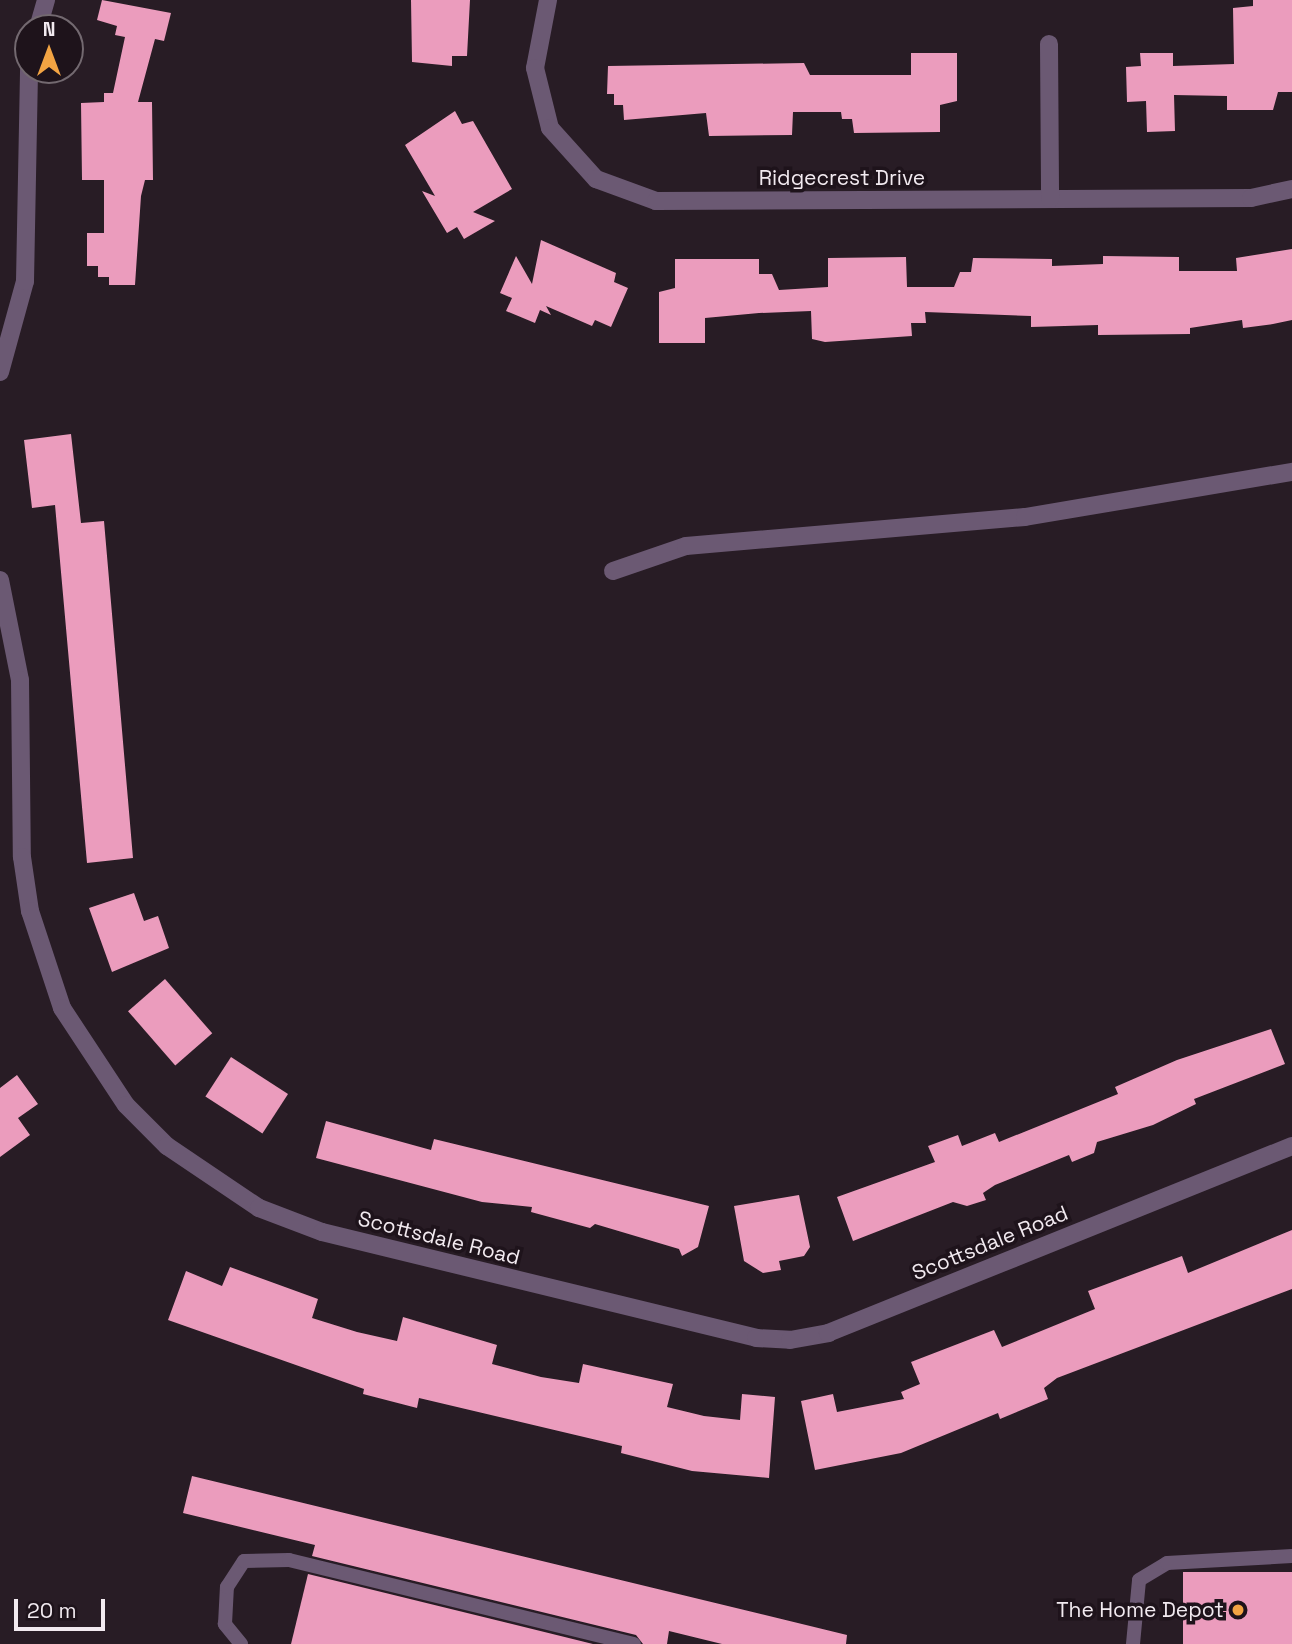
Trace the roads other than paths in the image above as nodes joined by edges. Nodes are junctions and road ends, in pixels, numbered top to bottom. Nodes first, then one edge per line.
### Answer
1 (548, 0) edge
2 (1049, 44) dead end
3 (29, 84) edge
4 (1292, 189) edge
5 (1050, 199) junction
6 (0, 372) edge
7 (1292, 472) edge
8 (613, 570) dead end
9 (0, 580) edge
10 (1292, 1146) edge
11 (1292, 1556) edge
12 (241, 1644) edge
13 (634, 1644) edge
14 (1133, 1644) edge

1 - 5 street, Ridgecrest Drive
2 - 5 street
3 - 6 street
4 - 5 street, Ridgecrest Drive
7 - 8 street
9 - 10 street, Scottsdale Road
11 - 14 lane
12 - 13 lane

